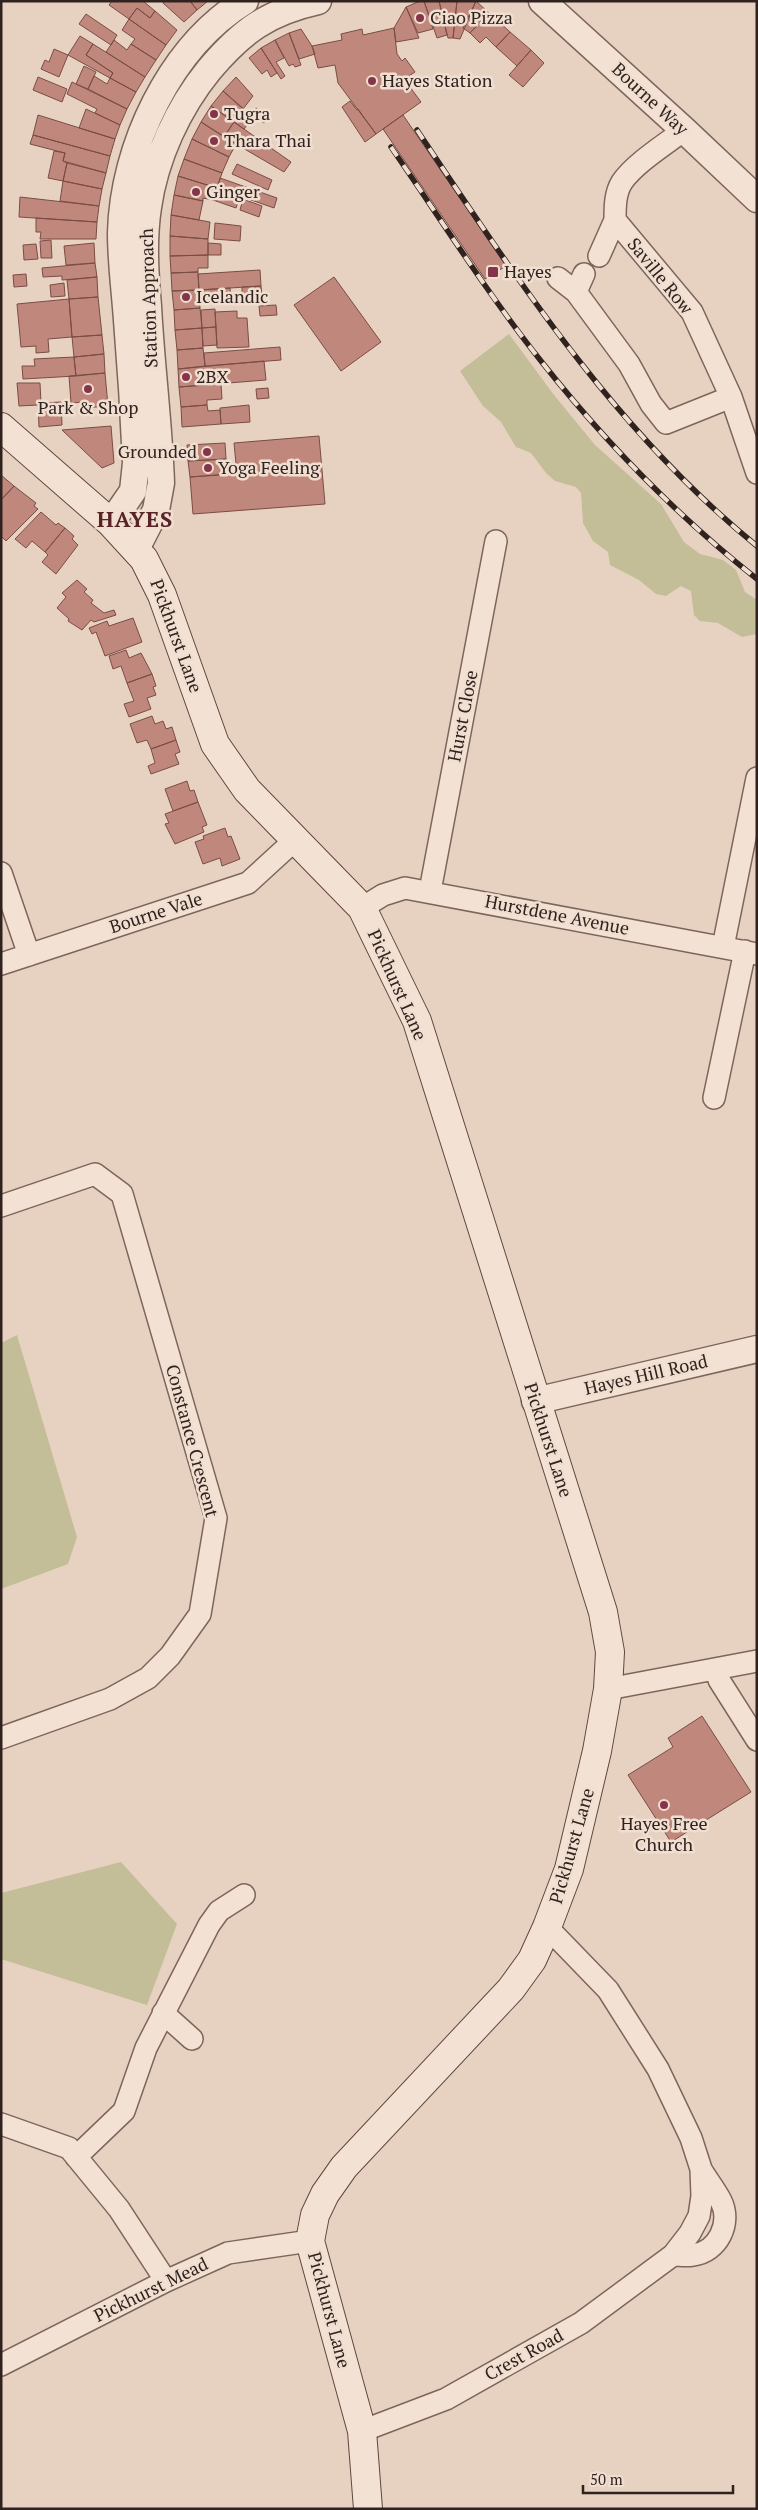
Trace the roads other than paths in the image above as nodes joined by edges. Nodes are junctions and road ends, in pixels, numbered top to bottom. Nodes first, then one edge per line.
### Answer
1 (244, 1) edge
2 (318, 1) edge
3 (542, 1) edge
4 (684, 130) junction
5 (757, 199) edge
6 (616, 220) junction
7 (599, 256) dead end
8 (558, 278) dead end
9 (730, 397) junction
10 (1, 427) edge
11 (757, 473) edge
12 (111, 523) junction
13 (496, 542) dead end
14 (136, 549) junction
15 (757, 778) edge
16 (296, 840) junction
17 (1, 873) edge
18 (430, 891) junction
19 (362, 908) junction
20 (723, 947) junction
21 (751, 953) edge
22 (30, 955) junction
23 (1, 964) edge
24 (714, 1098) dead end
25 (1, 1206) edge
26 (757, 1349) edge
27 (536, 1401) junction
28 (757, 1661) edge
29 (717, 1670) junction
30 (608, 1689) junction
31 (1, 1738) edge
32 (757, 1740) edge
33 (244, 1895) dead end
34 (548, 1928) junction
35 (163, 2013) junction
36 (192, 2039) dead end
37 (1, 2124) edge
38 (76, 2157) junction
39 (702, 2169) junction
40 (310, 2242) junction
41 (673, 2255) junction
42 (166, 2281) junction
43 (1, 2365) edge
44 (362, 2431) junction
45 (368, 2509) edge

1 - 12 street, Station Approach
2 - 14 street, Station Approach
3 - 4 street, Bourne Way
4 - 5 street, Bourne Way
4 - 6 street, Saville Row
6 - 7 street
6 - 9 street, Saville Row
8 - 9 street
9 - 11 street, Saville Row
10 - 12 main road, Pickhurst Lane
12 - 14 main road, Pickhurst Lane
13 - 18 street, Hurst Close
14 - 16 main road, Pickhurst Lane
15 - 20 street
16 - 19 main road, Pickhurst Lane
16 - 22 street, Bourne Vale
17 - 22 street
18 - 19 street, Hurstdene Avenue
18 - 20 street, Hurstdene Avenue
19 - 27 main road, Pickhurst Lane
20 - 21 street, Hurstdene Avenue
21 - 24 street
22 - 23 street, Bourne Vale
25 - 31 street, Constance Crescent
26 - 27 street, Hayes Hill Road
27 - 30 main road, Pickhurst Lane
28 - 29 street
29 - 30 street
29 - 32 street
30 - 34 main road, Pickhurst Lane
33 - 35 street
34 - 39 street, Crest Road
34 - 40 main road, Pickhurst Lane
35 - 36 street
35 - 38 street
37 - 38 street
38 - 42 street
39 - 41 street, Crest Road
39 - 41 street, Crest Road
40 - 42 street, Pickhurst Mead
40 - 44 main road, Pickhurst Lane
41 - 44 street, Crest Road
42 - 43 street, Pickhurst Mead
44 - 45 main road, Pickhurst Lane

